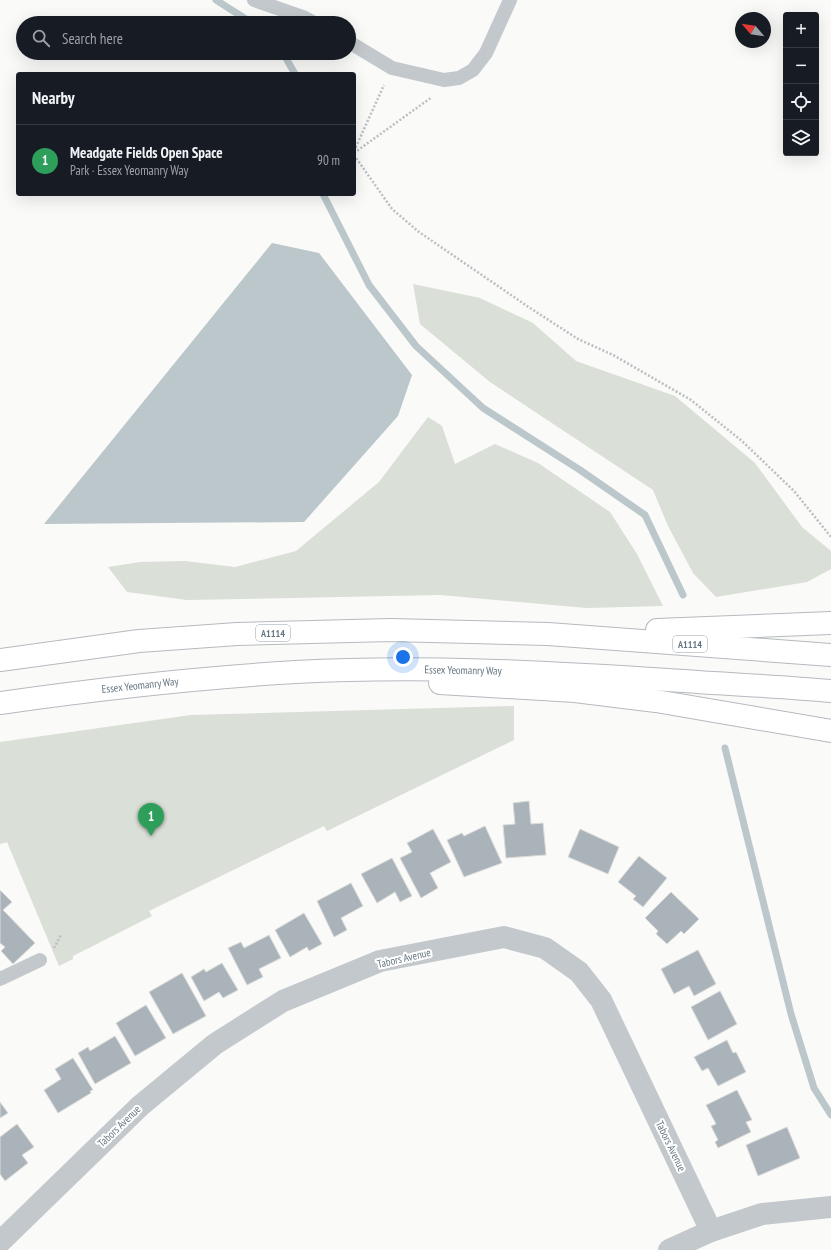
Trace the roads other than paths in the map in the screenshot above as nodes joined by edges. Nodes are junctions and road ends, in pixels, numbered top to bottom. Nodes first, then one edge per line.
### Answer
1 (254, 0) edge
2 (510, 0) edge
3 (300, 16) edge
4 (356, 46) edge
5 (831, 623) edge
6 (548, 634) junction
7 (831, 655) edge
8 (0, 660) edge
9 (297, 672) junction
10 (831, 691) edge
11 (0, 703) edge
12 (831, 731) edge
13 (40, 960) dead end
14 (0, 979) edge
15 (831, 1207) edge
16 (711, 1231) junction
17 (1, 1239) edge
18 (669, 1250) edge

1 - 3 lane
2 - 4 lane
5 - 6 main road
6 - 7 main road, A1114
6 - 8 main road, A1114
9 - 10 main road, Essex Yeomanry Way
9 - 11 main road, Essex Yeomanry Way
9 - 12 main road
13 - 14 lane
15 - 16 street
16 - 17 street, Tabors Avenue
16 - 18 street

